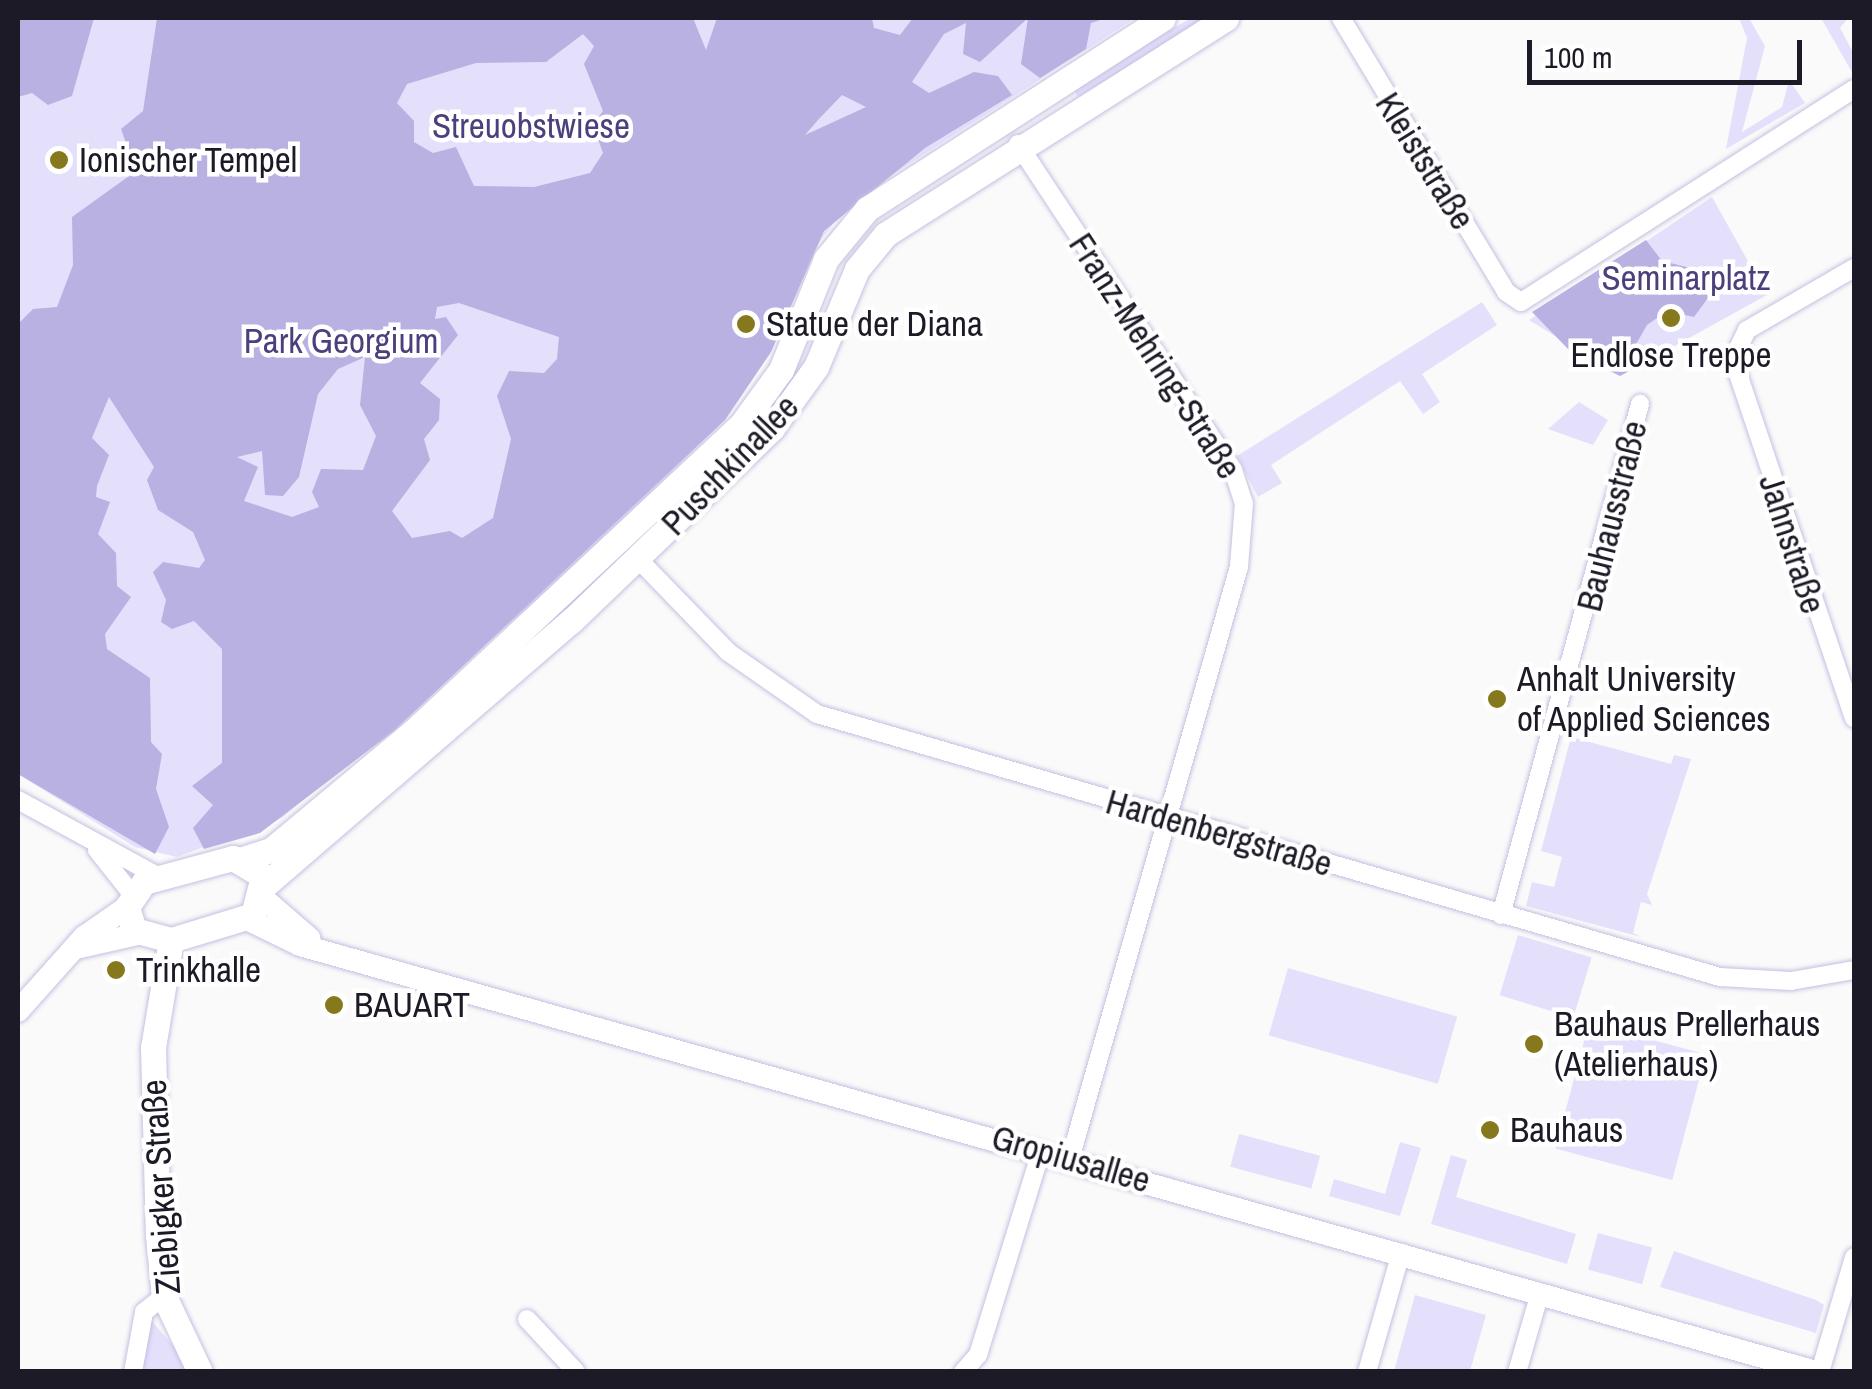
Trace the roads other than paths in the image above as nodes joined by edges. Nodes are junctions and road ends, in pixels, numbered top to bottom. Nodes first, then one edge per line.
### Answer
1 (1163, 18) edge
2 (1226, 18) edge
3 (1341, 18) edge
4 (1854, 88) edge
5 (1018, 144) junction
6 (1854, 268) edge
7 (1640, 404) dead end
8 (639, 560) junction
9 (1854, 718) edge
10 (18, 800) edge
11 (1168, 818) junction
12 (98, 850) junction
13 (243, 859) junction
14 (158, 876) junction
15 (265, 891) junction
16 (130, 900) junction
17 (1501, 916) junction
18 (247, 919) junction
19 (152, 937) junction
20 (80, 947) junction
21 (325, 948) junction
22 (1854, 970) edge
23 (18, 1011) edge
24 (1041, 1151) junction
25 (1070, 1159) junction
26 (1402, 1253) junction
27 (1854, 1257) edge
28 (1540, 1292) junction
29 (164, 1296) junction
30 (527, 1319) dead end
31 (133, 1372) edge
32 (200, 1372) edge
33 (576, 1372) edge
34 (963, 1372) edge
35 (1367, 1372) edge
36 (1517, 1372) edge
37 (1818, 1372) edge

1 - 13 main road, Puschkinallee
2 - 5 main road, Puschkinallee
3 - 4 street, Kleiststraße
5 - 8 main road, Puschkinallee
5 - 11 street, Franz-Mehring-Straße
6 - 9 street, Jahnstraße
7 - 17 street, Bauhausstraße
8 - 11 street, Hardenbergstraße
8 - 15 main road, Puschkinallee
10 - 12 street
11 - 17 street, Hardenbergstraße
11 - 25 street, Franz-Mehring-Straße
12 - 14 street
12 - 16 street
13 - 14 main road, Puschkinallee
13 - 15 main road
14 - 16 main road
15 - 18 main road, Puschkinallee
15 - 21 street, Gropiusallee
16 - 19 main road
16 - 20 street
17 - 22 street, Hardenbergstraße
18 - 19 main road
18 - 21 street, Gropiusallee
19 - 20 street
19 - 29 main road, Ziebigker Straße
20 - 23 street
21 - 24 street, Gropiusallee
24 - 25 street, Gropiusallee
24 - 34 street
25 - 26 street, Gropiusallee
26 - 28 street, Gropiusallee
26 - 35 street
27 - 37 street
28 - 36 street
28 - 37 street, Gropiusallee
29 - 31 street
29 - 32 main road, Ziebigker Straße
30 - 33 street

